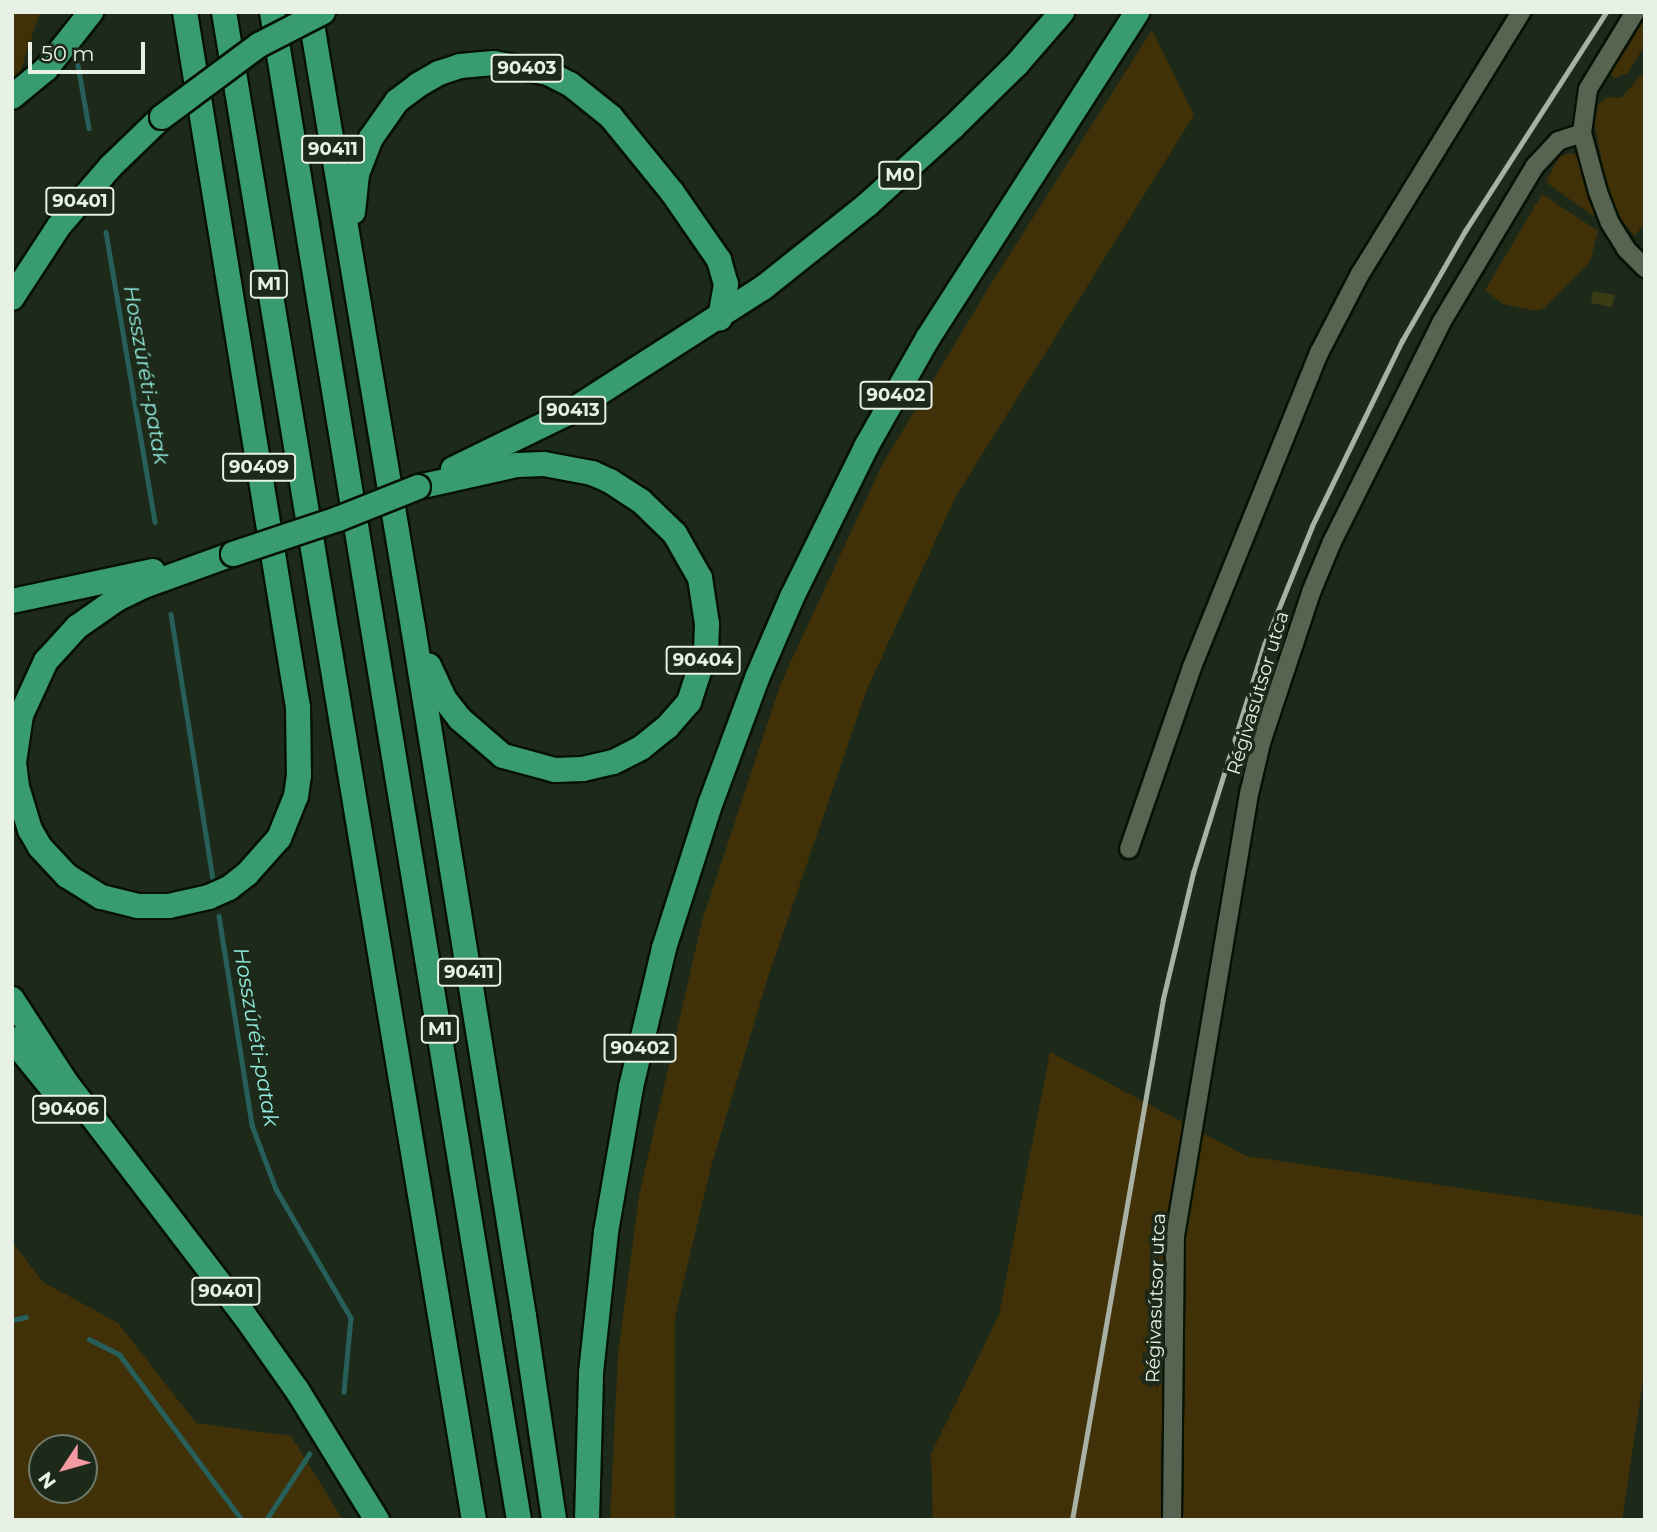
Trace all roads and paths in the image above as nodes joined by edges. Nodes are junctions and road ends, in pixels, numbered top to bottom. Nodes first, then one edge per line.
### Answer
1 (91, 12) edge
2 (185, 12) edge
3 (224, 12) edge
4 (272, 12) edge
5 (310, 12) edge
6 (323, 12) edge
7 (1062, 12) edge
8 (1138, 12) edge
9 (1521, 12) edge
10 (1635, 12) edge
11 (12, 97) edge
12 (1582, 133) junction
13 (1645, 268) edge
14 (356, 286) junction
15 (12, 298) edge
16 (720, 318) junction
17 (418, 486) junction
18 (233, 554) junction
19 (12, 601) edge
20 (413, 627) junction
21 (1129, 849) dead end
22 (12, 999) edge
23 (12, 1039) edge
24 (133, 1171) junction
25 (377, 1520) edge
26 (474, 1520) edge
27 (519, 1520) edge
28 (554, 1520) edge
29 (587, 1520) edge
30 (1172, 1520) edge

1 - 11 highway
2 - 18 highway, 90409
3 - 26 highway, M1
4 - 27 highway, M1
5 - 14 highway, 90411
6 - 15 highway, 90401, bridge
7 - 16 highway, M0
8 - 29 highway, 90402
9 - 21 street
10 - 12 street
12 - 13 street
12 - 30 street, Régivasútsor utca
14 - 16 highway, 90403
14 - 20 highway, 90411
16 - 17 highway, 90413
17 - 18 highway, 90413, bridge
17 - 20 highway, 90404
18 - 19 highway, 90413
20 - 28 highway, 90411
22 - 24 highway, 90401
23 - 24 highway, 90406
24 - 25 highway, 90401

